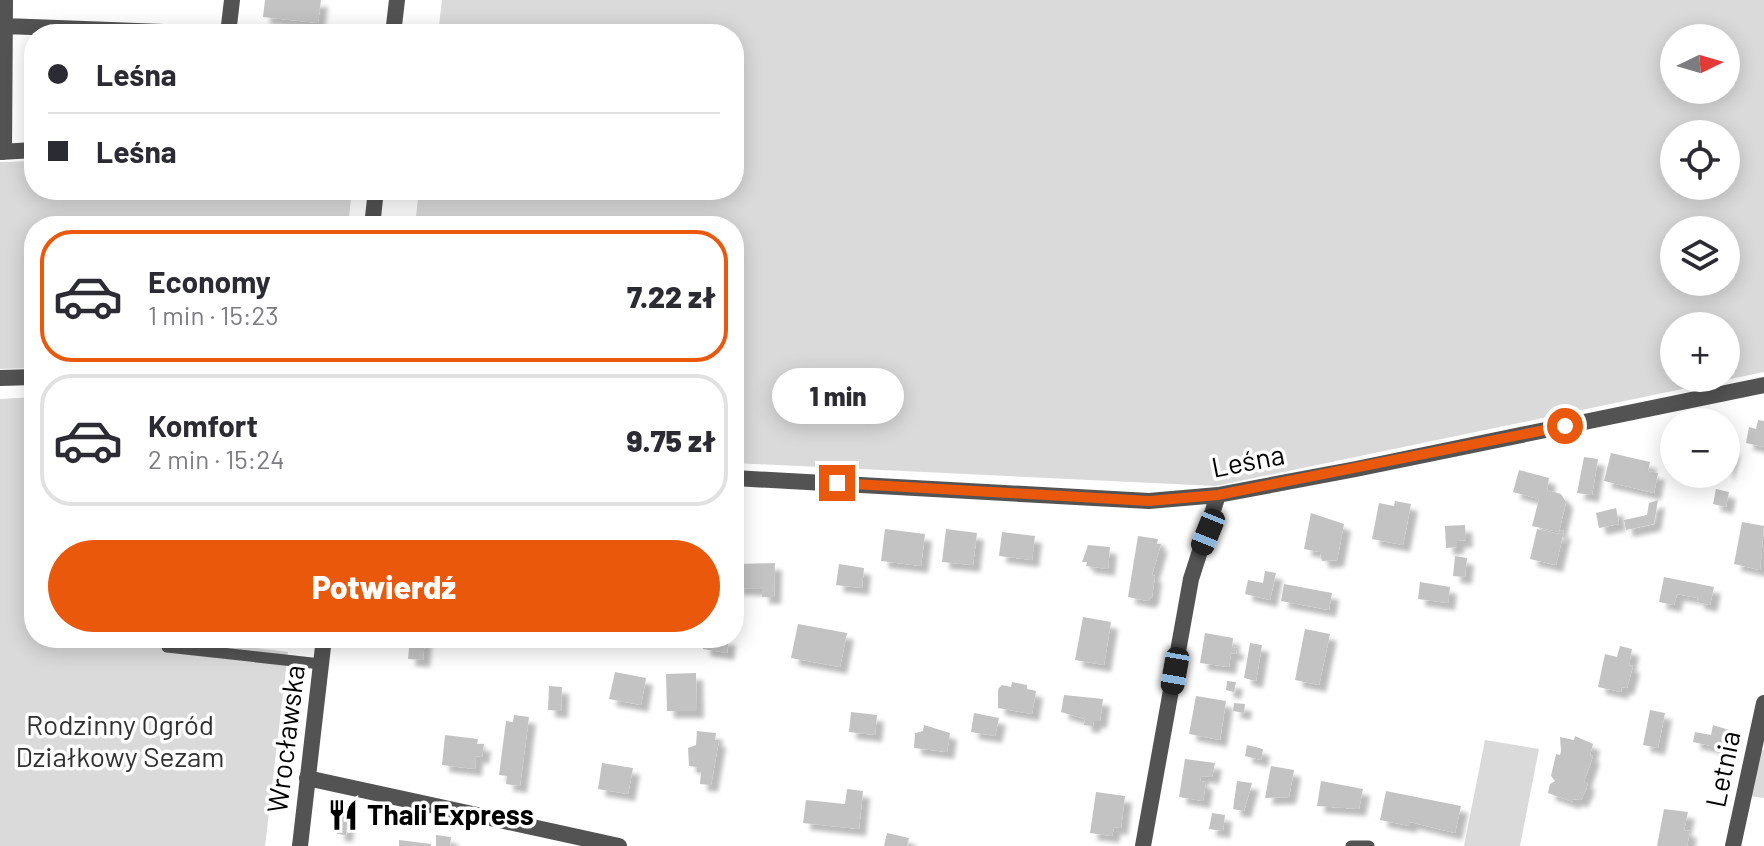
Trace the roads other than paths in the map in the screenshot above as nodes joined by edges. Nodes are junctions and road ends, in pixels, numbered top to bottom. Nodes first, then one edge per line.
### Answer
1 (232, 0) edge
2 (397, 0) edge
3 (4, 11) edge
4 (124, 24) edge
5 (229, 24) edge
6 (394, 24) edge
7 (24, 151) edge
8 (2, 152) edge
9 (24, 377) edge
10 (0, 378) edge
11 (1764, 385) edge
12 (744, 478) edge
13 (1218, 495) junction
14 (176, 648) edge
15 (323, 648) edge
16 (321, 664) junction
17 (1764, 703) edge
18 (307, 778) junction
19 (300, 846) edge
20 (619, 846) edge
21 (1143, 846) edge
22 (1351, 846) edge
23 (1369, 846) edge
24 (1733, 846) edge

1 - 5 street
2 - 6 street
3 - 4 street
3 - 8 street
7 - 8 street
9 - 10 street
11 - 13 street, Leśna
12 - 13 street, Leśna
13 - 21 street
14 - 16 lane
15 - 16 street, Wrocławska
16 - 18 street, Wrocławska
17 - 24 street, Letnia
18 - 19 street, Wrocławska
18 - 20 street
22 - 23 lane

